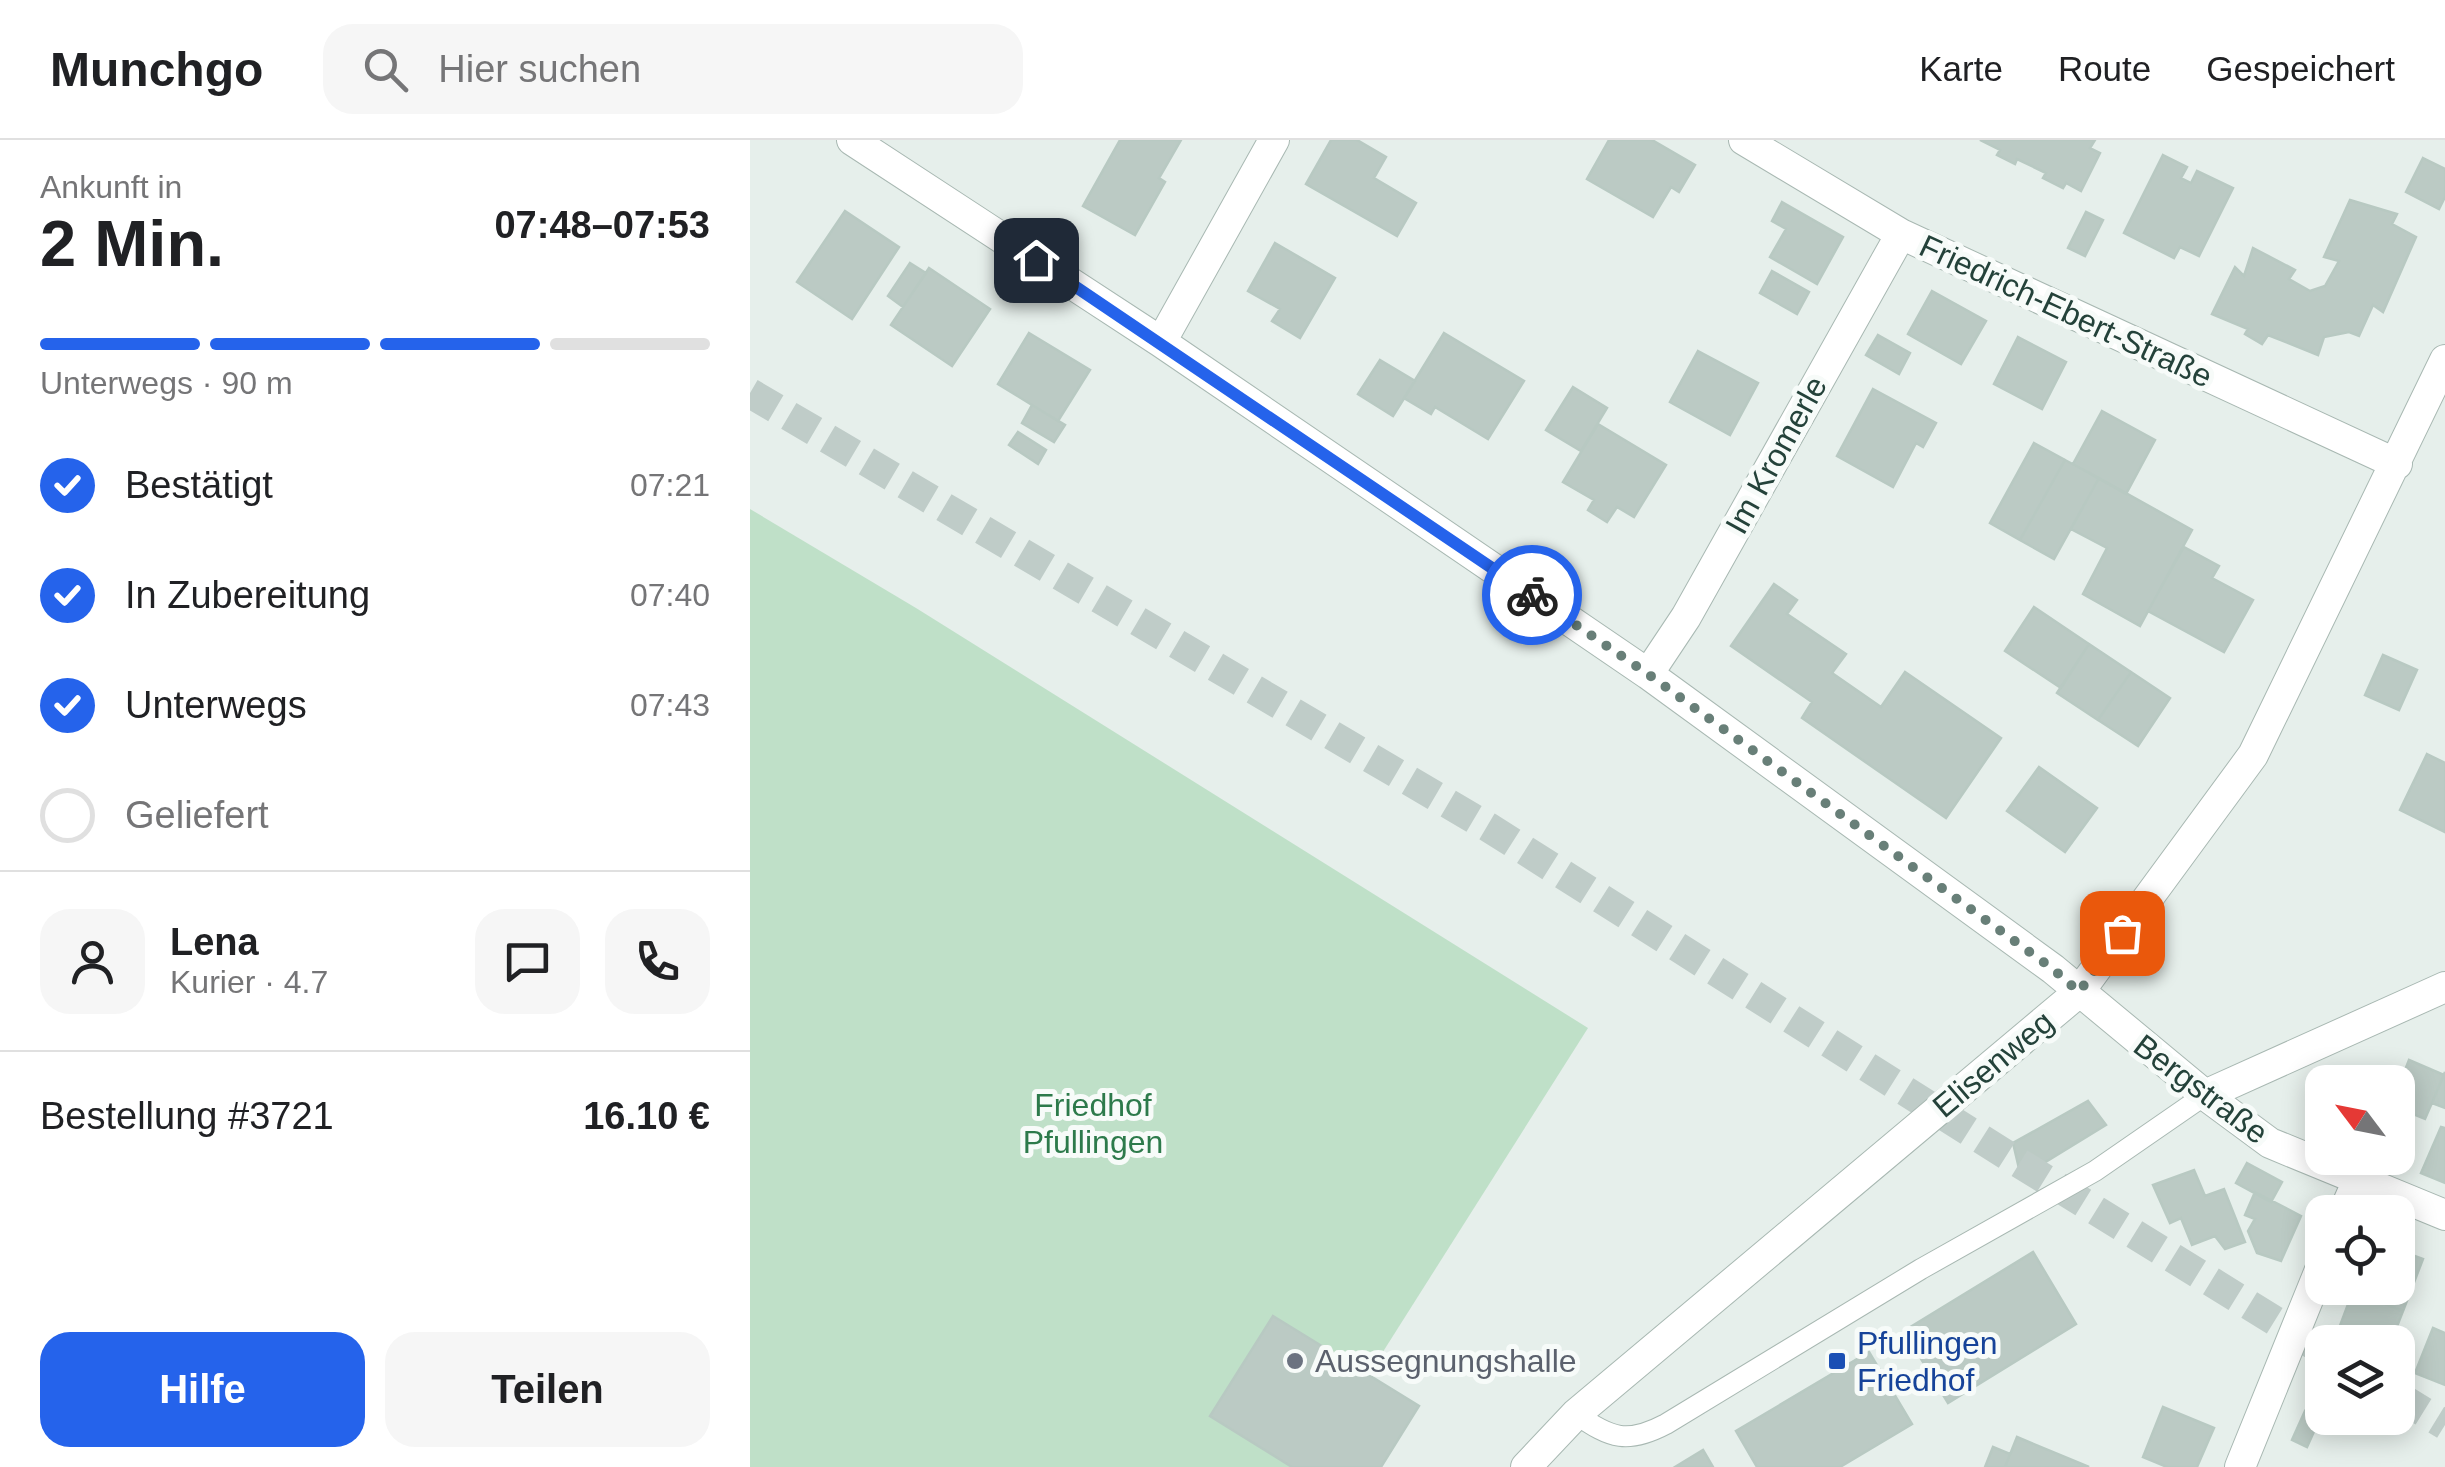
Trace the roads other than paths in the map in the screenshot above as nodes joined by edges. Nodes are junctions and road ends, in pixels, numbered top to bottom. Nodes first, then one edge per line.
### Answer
1 (852, 140) edge
2 (1274, 140) edge
3 (1744, 140) edge
4 (1901, 234) junction
5 (1161, 342) junction
6 (2445, 360) edge
7 (2397, 464) junction
8 (1648, 674) junction
9 (2445, 987) edge
10 (2079, 992) junction
11 (2205, 1096) junction
12 (2358, 1180) junction
13 (2351, 1195) edge
14 (2445, 1215) edge
15 (2306, 1305) edge
16 (1576, 1414) junction
17 (1526, 1467) edge
18 (2240, 1467) edge

1 - 5 street, Bergstraße
2 - 5 street
3 - 4 street, Friedrich-Ebert-Straße
4 - 7 street, Friedrich-Ebert-Straße
4 - 8 street, Im Kromerle
5 - 8 street, Bergstraße
6 - 7 street, Elisenweg
7 - 10 street, Elisenweg
8 - 10 street, Bergstraße
9 - 11 street
10 - 11 street, Bergstraße
10 - 16 street, Elisenweg
11 - 12 street, Bergstraße
11 - 16 lane
12 - 13 street
12 - 14 street, Bergstraße
15 - 18 street
16 - 17 street, Elisenweg

